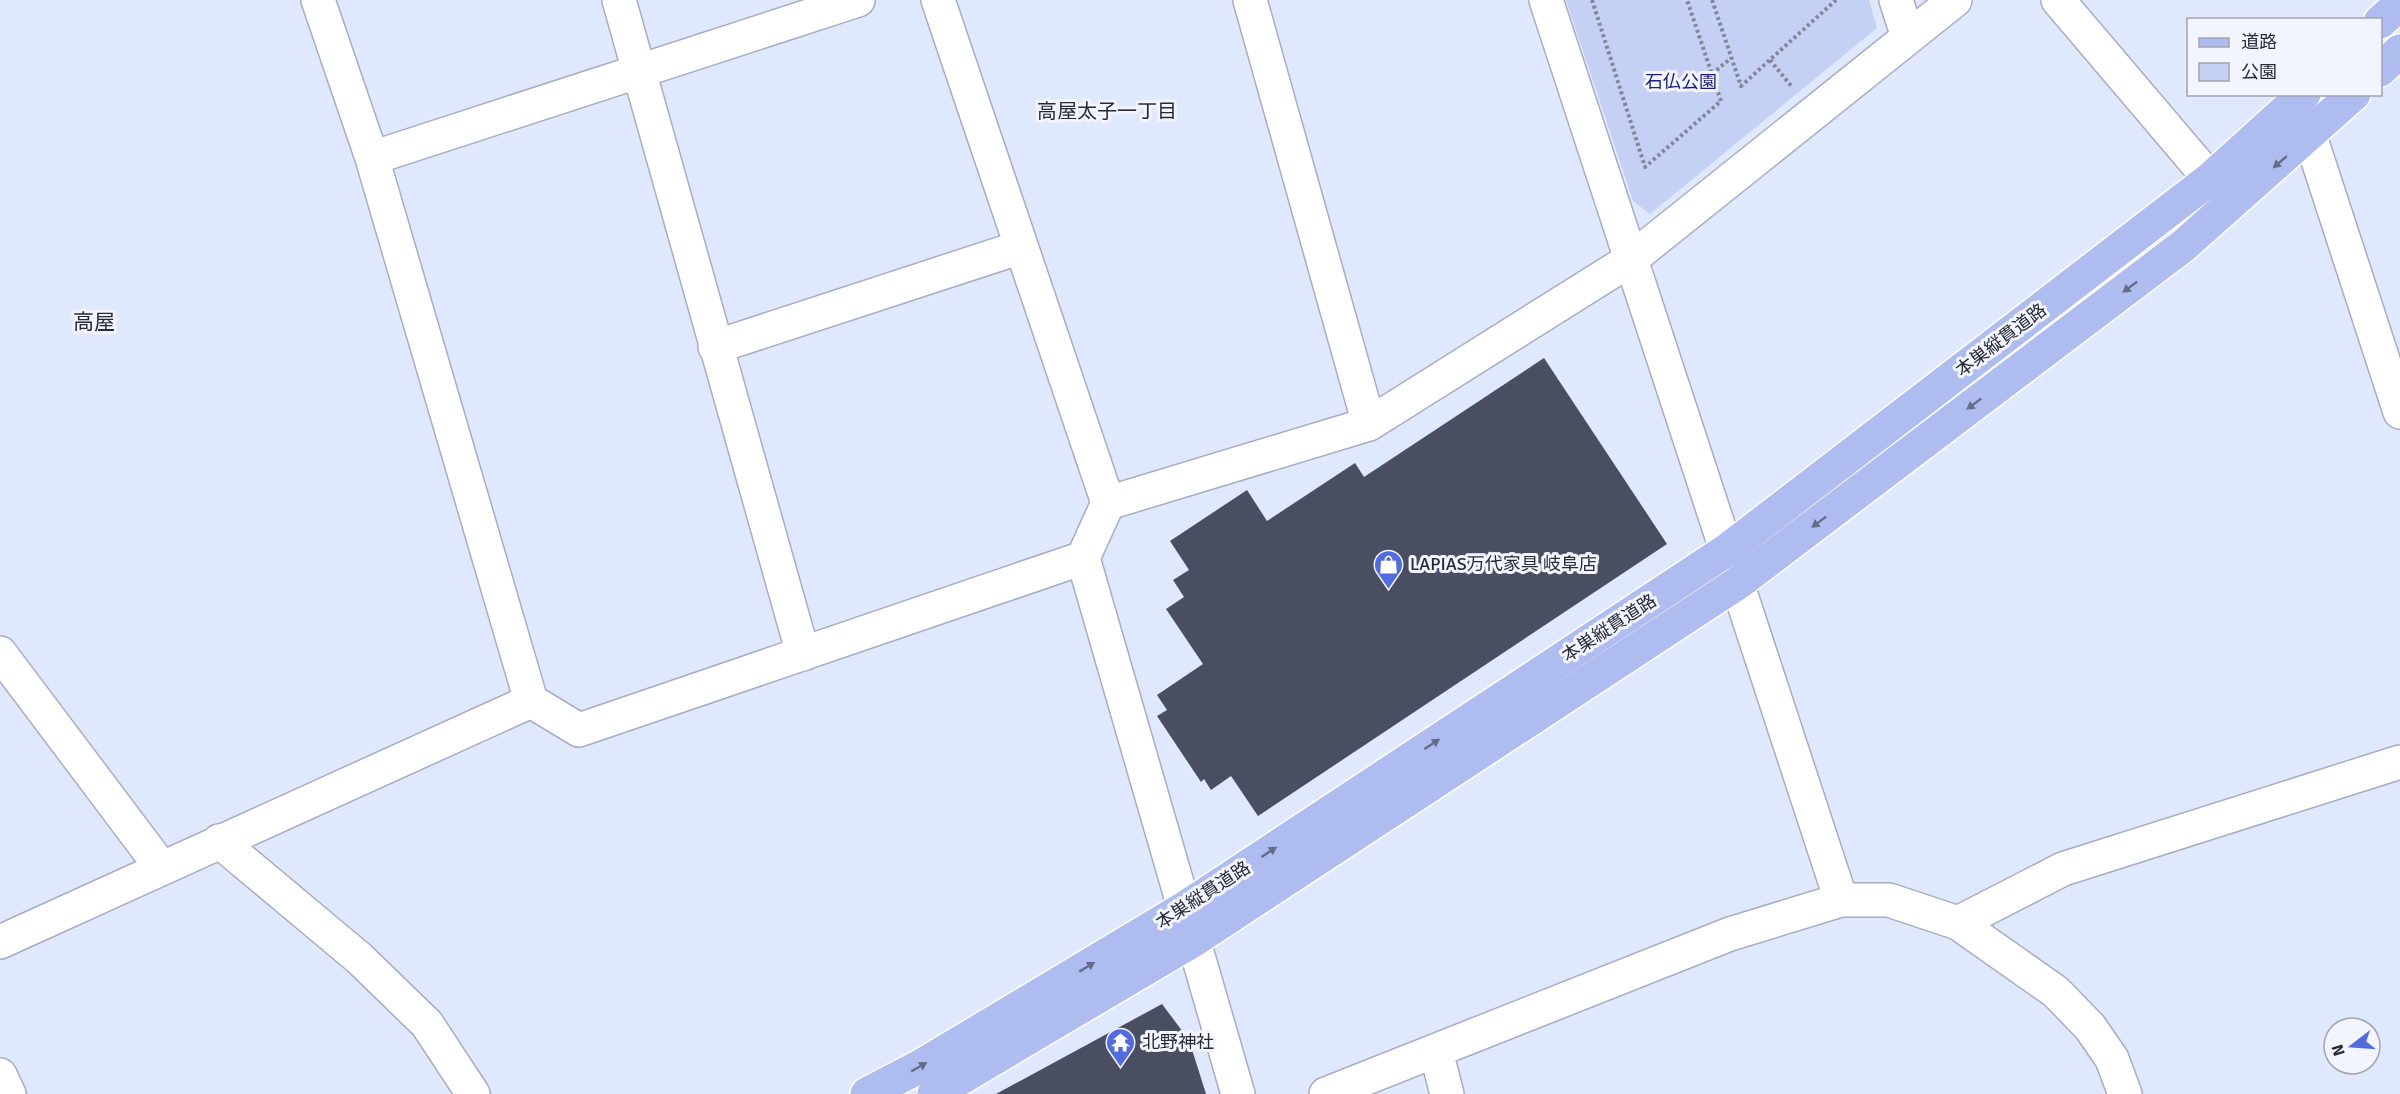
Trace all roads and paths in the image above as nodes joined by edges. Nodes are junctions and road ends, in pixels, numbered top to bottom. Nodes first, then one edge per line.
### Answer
1 (318, 0) edge
2 (619, 0) edge
3 (858, 0) edge
4 (938, 0) edge
5 (1250, 0) edge
6 (1546, 0) edge
7 (1592, 0) edge
8 (1686, 0) edge
9 (1712, 0) edge
10 (1836, 0) edge
11 (1896, 0) edge
12 (1955, 0) edge
13 (2058, 0) edge
14 (2400, 4) edge
15 (2382, 20) edge
16 (1908, 38) junction
17 (2400, 51) edge
18 (1731, 58) junction
19 (2382, 68) edge
20 (641, 71) junction
21 (1712, 74) junction
22 (2352, 96) edge
23 (2298, 100) edge
24 (2310, 136) junction
25 (372, 158) junction
26 (2210, 179) junction
27 (1022, 247) junction
28 (1630, 260) junction
29 (715, 346) junction
30 (2400, 412) edge
31 (1369, 424) junction
32 (1108, 503) junction
33 (1727, 550) junction
34 (1083, 558) junction
35 (1738, 583) junction
36 (0, 652) edge
37 (803, 654) junction
38 (531, 701) junction
39 (2400, 762) edge
40 (219, 841) junction
41 (161, 867) junction
42 (1841, 900) junction
43 (1183, 909) junction
44 (1958, 922) junction
45 (1194, 940) junction
46 (0, 942) edge
47 (1436, 1051) junction
48 (0, 1075) edge
49 (9, 1094) edge
50 (473, 1094) edge
51 (867, 1094) edge
52 (934, 1094) edge
53 (1238, 1094) edge
54 (1326, 1094) edge
55 (1447, 1094) edge
56 (2126, 1094) edge

1 - 25 street
2 - 20 street
3 - 20 street
4 - 27 street
5 - 31 street
6 - 28 street
7 - 21 path
8 - 21 path
9 - 18 path
10 - 18 path
11 - 16 street
12 - 16 street
13 - 26 street
14 - 15 main road
16 - 28 street
17 - 19 main road
18 - 21 path
20 - 25 street
20 - 29 street
22 - 24 main road, 本巣縦貫道路
23 - 24 street
23 - 26 main road, 本巣縦貫道路
24 - 30 street
24 -> 35 main road, 本巣縦貫道路
25 - 38 street
26 - 33 main road, 本巣縦貫道路
27 - 29 street
27 - 32 street
28 - 31 street
28 - 33 street
29 - 37 street
31 - 32 street
32 - 34 street
33 - 35 street
43 -> 33 main road, 本巣縦貫道路
34 - 37 street
34 - 43 street
35 - 42 street
35 - 45 main road, 本巣縦貫道路
36 - 41 street
37 - 38 street
38 - 40 street
39 - 44 street
40 - 41 street
40 - 50 street
41 - 46 street
42 - 44 street
42 - 47 street
43 - 45 street
51 -> 43 main road, 本巣縦貫道路
44 - 56 street
45 - 52 main road, 本巣縦貫道路
45 - 53 street
47 - 54 street
47 - 55 street
48 - 49 street

